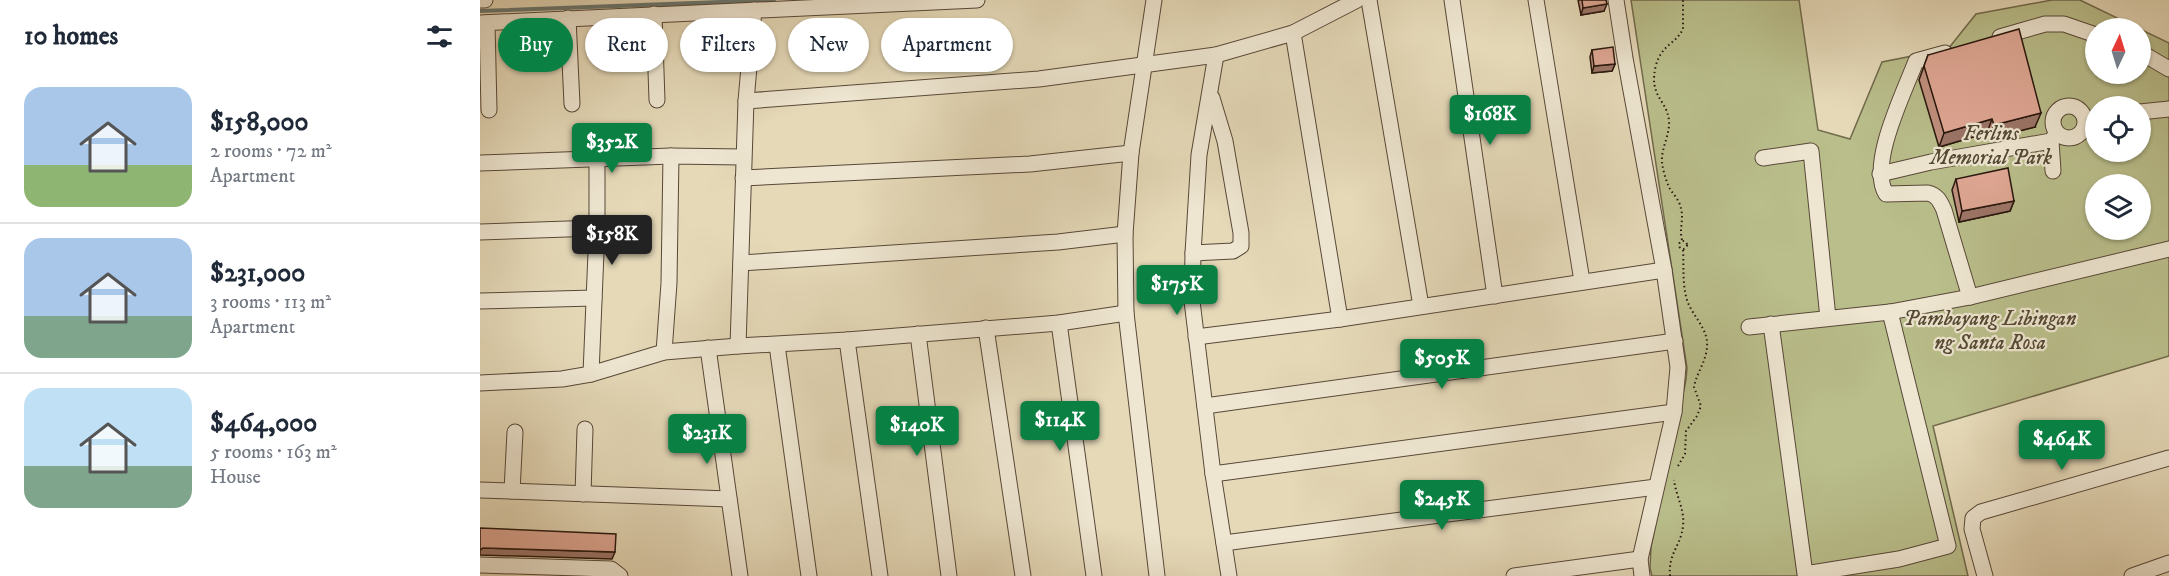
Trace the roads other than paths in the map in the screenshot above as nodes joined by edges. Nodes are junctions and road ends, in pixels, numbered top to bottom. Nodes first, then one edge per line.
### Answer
1 (480, 0) edge
2 (485, 0) edge
3 (977, 0) edge
4 (1154, 0) edge
5 (1357, 0) edge
6 (1369, 0) edge
7 (1452, 0) edge
8 (1536, 0) edge
9 (1616, 0) edge
10 (754, 10) junction
11 (654, 14) junction
12 (568, 18) edge
13 (498, 22) edge
14 (483, 23) edge
15 (2085, 31) edge
16 (1293, 33) junction
17 (1981, 43) edge
18 (1959, 49) edge
19 (1216, 54) junction
20 (2151, 58) edge
21 (1145, 65) junction
22 (2169, 69) edge
23 (571, 72) edge
24 (1211, 93) junction
25 (657, 100) dead end
26 (746, 101) junction
27 (572, 104) dead end
28 (2169, 109) edge
29 (489, 110) dead end
30 (2151, 111) edge
31 (2085, 113) edge
32 (2085, 128) edge
33 (2054, 137) junction
34 (1131, 153) junction
35 (671, 156) junction
36 (743, 157) junction
37 (597, 158) junction
38 (1763, 158) dead end
39 (480, 163) edge
40 (2053, 171) dead end
41 (1880, 174) junction
42 (743, 178) junction
43 (597, 228) junction
44 (480, 232) edge
45 (1125, 234) junction
46 (2169, 249) edge
47 (1193, 253) junction
48 (741, 263) junction
49 (1664, 270) junction
50 (1582, 281) junction
51 (1495, 296) junction
52 (1970, 297) junction
53 (594, 298) junction
54 (480, 302) edge
55 (1421, 306) junction
56 (1890, 312) junction
57 (1126, 313) junction
58 (1828, 318) junction
59 (1340, 319) junction
60 (1059, 323) junction
61 (1771, 324) junction
62 (1749, 327) dead end
63 (986, 328) junction
64 (918, 334) junction
65 (1196, 337) junction
66 (847, 340) junction
67 (1675, 341) junction
68 (777, 345) junction
69 (738, 346) junction
70 (708, 348) junction
71 (664, 352) junction
72 (591, 374) junction
73 (480, 383) edge
74 (1205, 406) junction
75 (1674, 412) junction
76 (585, 429) dead end
77 (515, 432) dead end
78 (2169, 458) edge
79 (1213, 474) junction
80 (1656, 487) junction
81 (480, 490) edge
82 (512, 491) junction
83 (583, 494) junction
84 (729, 499) junction
85 (1224, 543) junction
86 (1640, 559) junction
87 (2169, 563) edge
88 (480, 566) edge
89 (616, 572) edge
90 (740, 576) edge
91 (808, 576) edge
92 (880, 576) edge
93 (950, 576) edge
94 (1023, 576) edge
95 (1094, 576) edge
96 (1157, 576) edge
97 (1229, 576) edge
98 (1514, 576) edge
99 (1642, 576) edge
100 (1985, 576) edge
101 (2132, 576) edge

1 - 2 street
3 - 10 street
4 - 21 street
5 - 16 street
6 - 55 street
7 - 51 street
8 - 50 street
9 - 49 street
10 - 11 street
10 - 26 street
11 - 12 street
11 - 25 street
13 - 14 street
14 - 29 street
15 - 17 street
16 - 19 street
16 - 59 street
18 - 41 street
19 - 21 street
19 - 24 street
20 - 22 street
21 - 26 street
21 - 34 street
23 - 27 street
24 - 47 street
24 - 47 street
26 - 36 street
28 - 30 street
31 - 33 street
32 - 33 street
33 - 40 street
33 - 41 street
34 - 42 street
34 - 45 street
35 - 36 street
35 - 37 street
35 - 71 street
36 - 42 street
37 - 39 street
37 - 43 street
38 - 58 street
41 - 52 street
42 - 48 street
43 - 44 street
43 - 53 street
45 - 48 street
45 - 57 street
46 - 52 street
47 - 65 street
48 - 69 street
49 - 50 street
49 - 67 street
50 - 51 street
51 - 55 street
52 - 56 street
53 - 54 street
53 - 72 street
55 - 59 street
56 - 58 street
56 - 61 street
57 - 60 street
57 - 96 street
58 - 61 street
59 - 65 street
60 - 63 street
60 - 95 street
61 - 62 street
63 - 64 street
63 - 94 street
64 - 66 street
64 - 93 street
65 - 74 street
66 - 68 street
66 - 92 street
67 - 74 street
67 - 75 street
68 - 69 street
68 - 91 street
69 - 70 street
70 - 71 street
70 - 84 street
71 - 72 street
72 - 73 street
74 - 79 street
75 - 79 street
75 - 80 street
76 - 83 street
77 - 82 street
78 - 100 street
79 - 85 street
80 - 85 street
80 - 86 street
81 - 82 street
82 - 83 street
83 - 84 street
84 - 90 street
85 - 97 street
86 - 98 street
86 - 99 street
87 - 101 street
88 - 89 street

